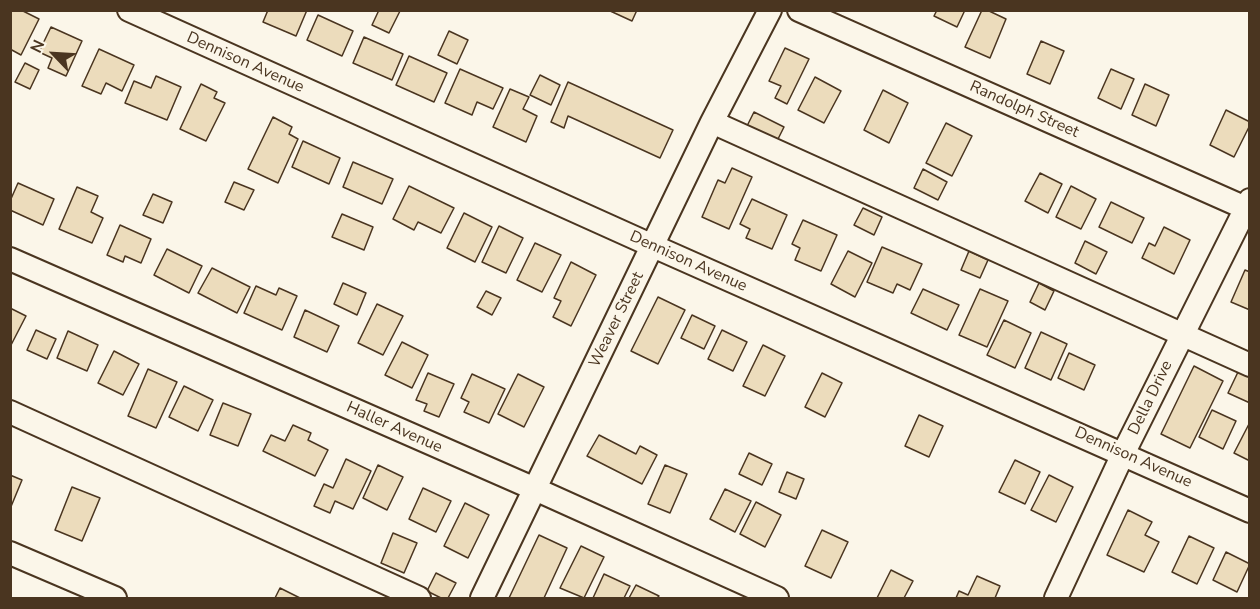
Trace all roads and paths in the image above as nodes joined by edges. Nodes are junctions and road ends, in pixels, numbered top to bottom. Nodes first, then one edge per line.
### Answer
1 (129, 10) edge
2 (770, 10) edge
3 (799, 10) edge
4 (712, 123) junction
5 (1248, 206) edge
6 (653, 246) junction
7 (10, 259) edge
8 (1182, 335) junction
9 (1250, 365) edge
10 (10, 412) edge
11 (1124, 454) junction
12 (535, 489) junction
13 (1250, 511) edge
14 (10, 553) edge
15 (115, 598) edge
16 (419, 598) edge
17 (482, 598) edge
18 (777, 598) edge
19 (1056, 598) edge

1 - 6 street, Dennison Avenue
2 - 4 street, Weaver Street
3 - 5 street, Randolph Street
4 - 6 street, Weaver Street
4 - 8 street
5 - 8 street, Della Drive
6 - 11 street, Dennison Avenue
6 - 12 street, Weaver Street
7 - 12 street, Haller Avenue
8 - 9 street
8 - 11 street, Della Drive
10 - 16 street
11 - 13 street, Dennison Avenue
11 - 19 street, Della Drive
12 - 17 street, Weaver Street
12 - 18 street, Haller Avenue
14 - 15 street

